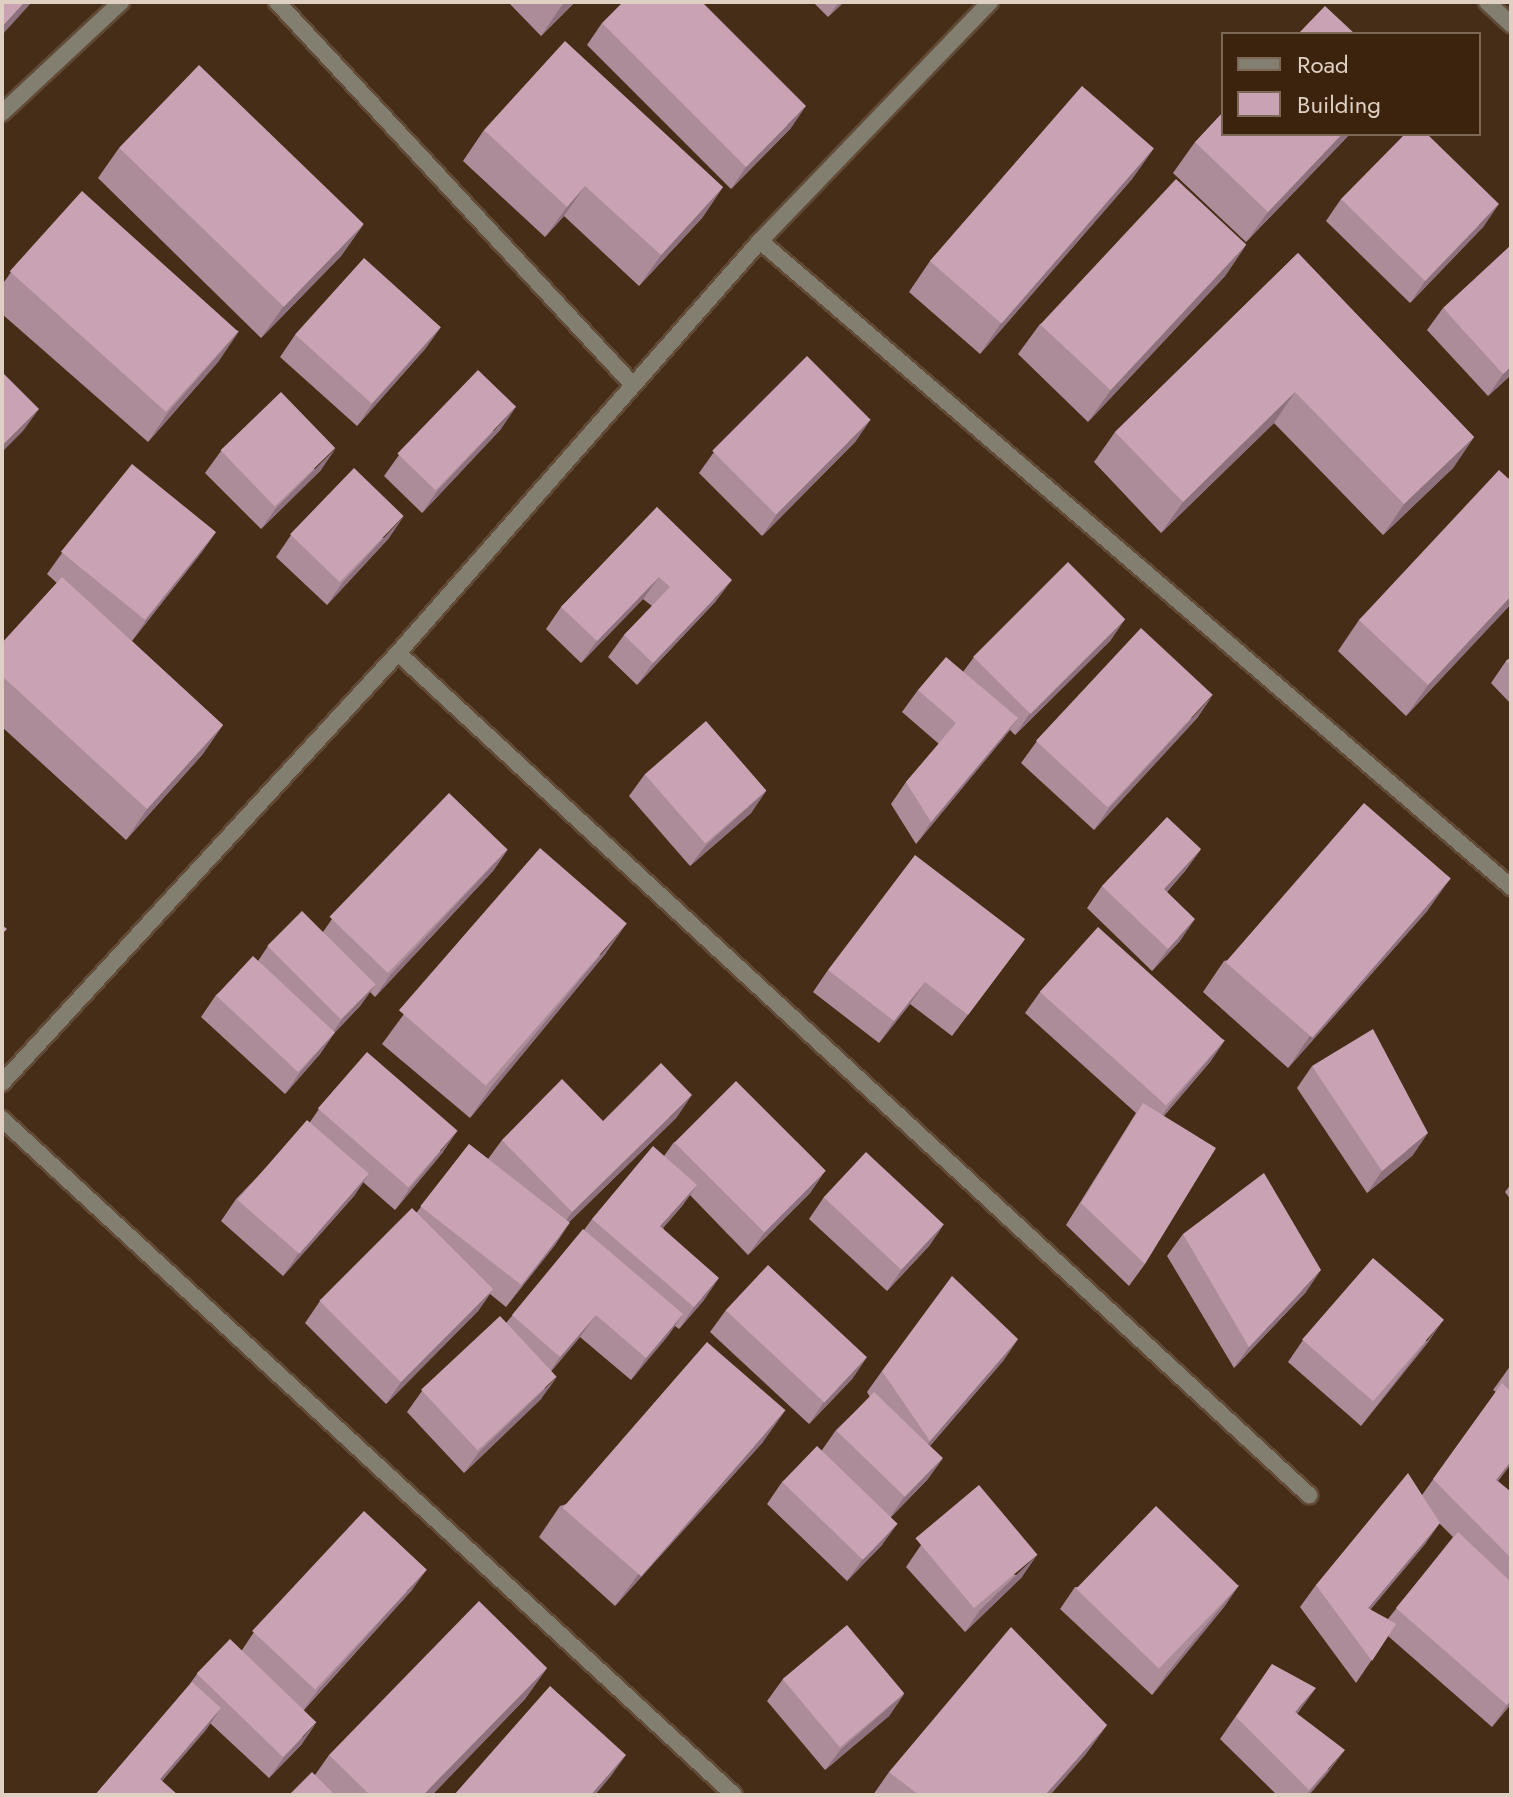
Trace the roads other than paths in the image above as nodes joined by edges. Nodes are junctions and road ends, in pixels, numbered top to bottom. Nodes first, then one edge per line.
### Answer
1 (121, 2) edge
2 (277, 2) edge
3 (990, 2) edge
4 (1487, 2) edge
5 (1511, 24) edge
6 (2, 113) edge
7 (760, 241) junction
8 (633, 385) junction
9 (398, 653) junction
10 (1511, 887) edge
11 (2, 1083) edge
12 (2, 1119) edge
13 (1309, 1495) dead end
14 (734, 1795) edge

1 - 6 street
2 - 8 street
3 - 7 street
4 - 5 street
7 - 8 street
7 - 10 street
8 - 9 street
9 - 11 street
9 - 13 street
12 - 14 street

